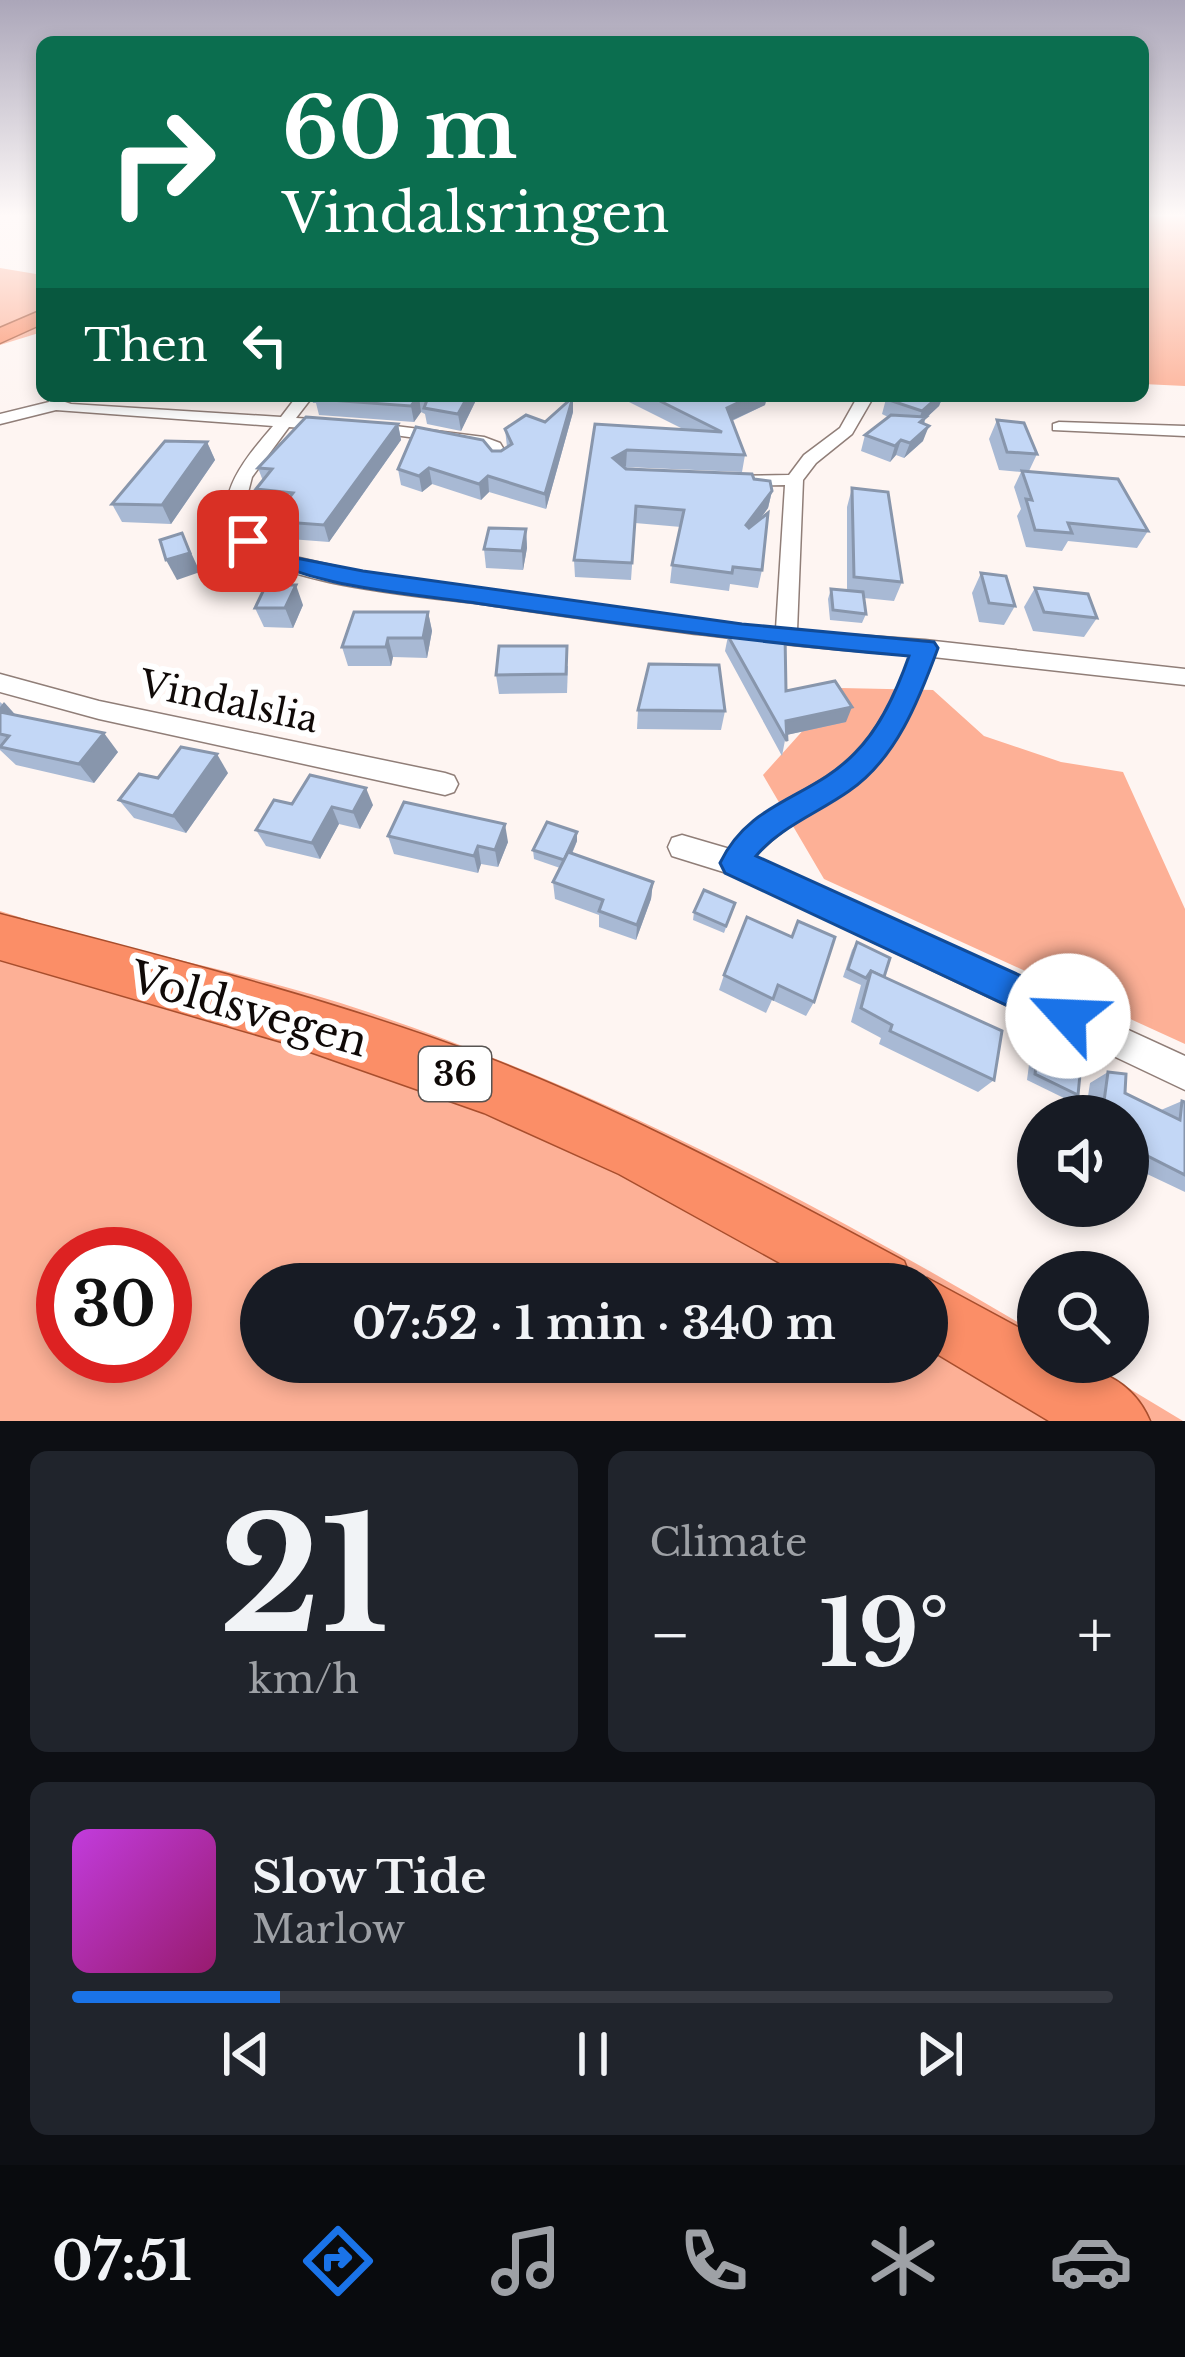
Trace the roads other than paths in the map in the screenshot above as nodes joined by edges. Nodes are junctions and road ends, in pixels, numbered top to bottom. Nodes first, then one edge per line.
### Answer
1 (36, 322) edge
2 (0, 336) edge
3 (50, 402) edge
4 (77, 402) edge
5 (300, 402) edge
6 (863, 402) edge
7 (0, 419) edge
8 (285, 422) junction
9 (1059, 427) dead end
10 (1185, 431) edge
11 (500, 458) edge
12 (794, 480) junction
13 (708, 482) edge
14 (786, 638) junction
15 (925, 648) junction
16 (1185, 677) edge
17 (0, 683) edge
18 (445, 784) dead end
19 (682, 847) dead end
20 (736, 863) junction
21 (0, 937) edge
22 (1185, 1073) edge
23 (842, 1263) edge
24 (948, 1322) edge
25 (1115, 1421) edge

1 - 2 highway
3 - 7 street
4 - 8 street
5 - 8 street
6 - 12 street
8 - 11 street
8 - 14 street
9 - 10 street
12 - 13 street
12 - 14 street
14 - 15 street
15 - 16 street
15 - 20 street
17 - 18 street, Vindalslia
19 - 20 street
20 - 22 street
21 - 23 highway, Voldsvegen / 36
24 - 25 highway

